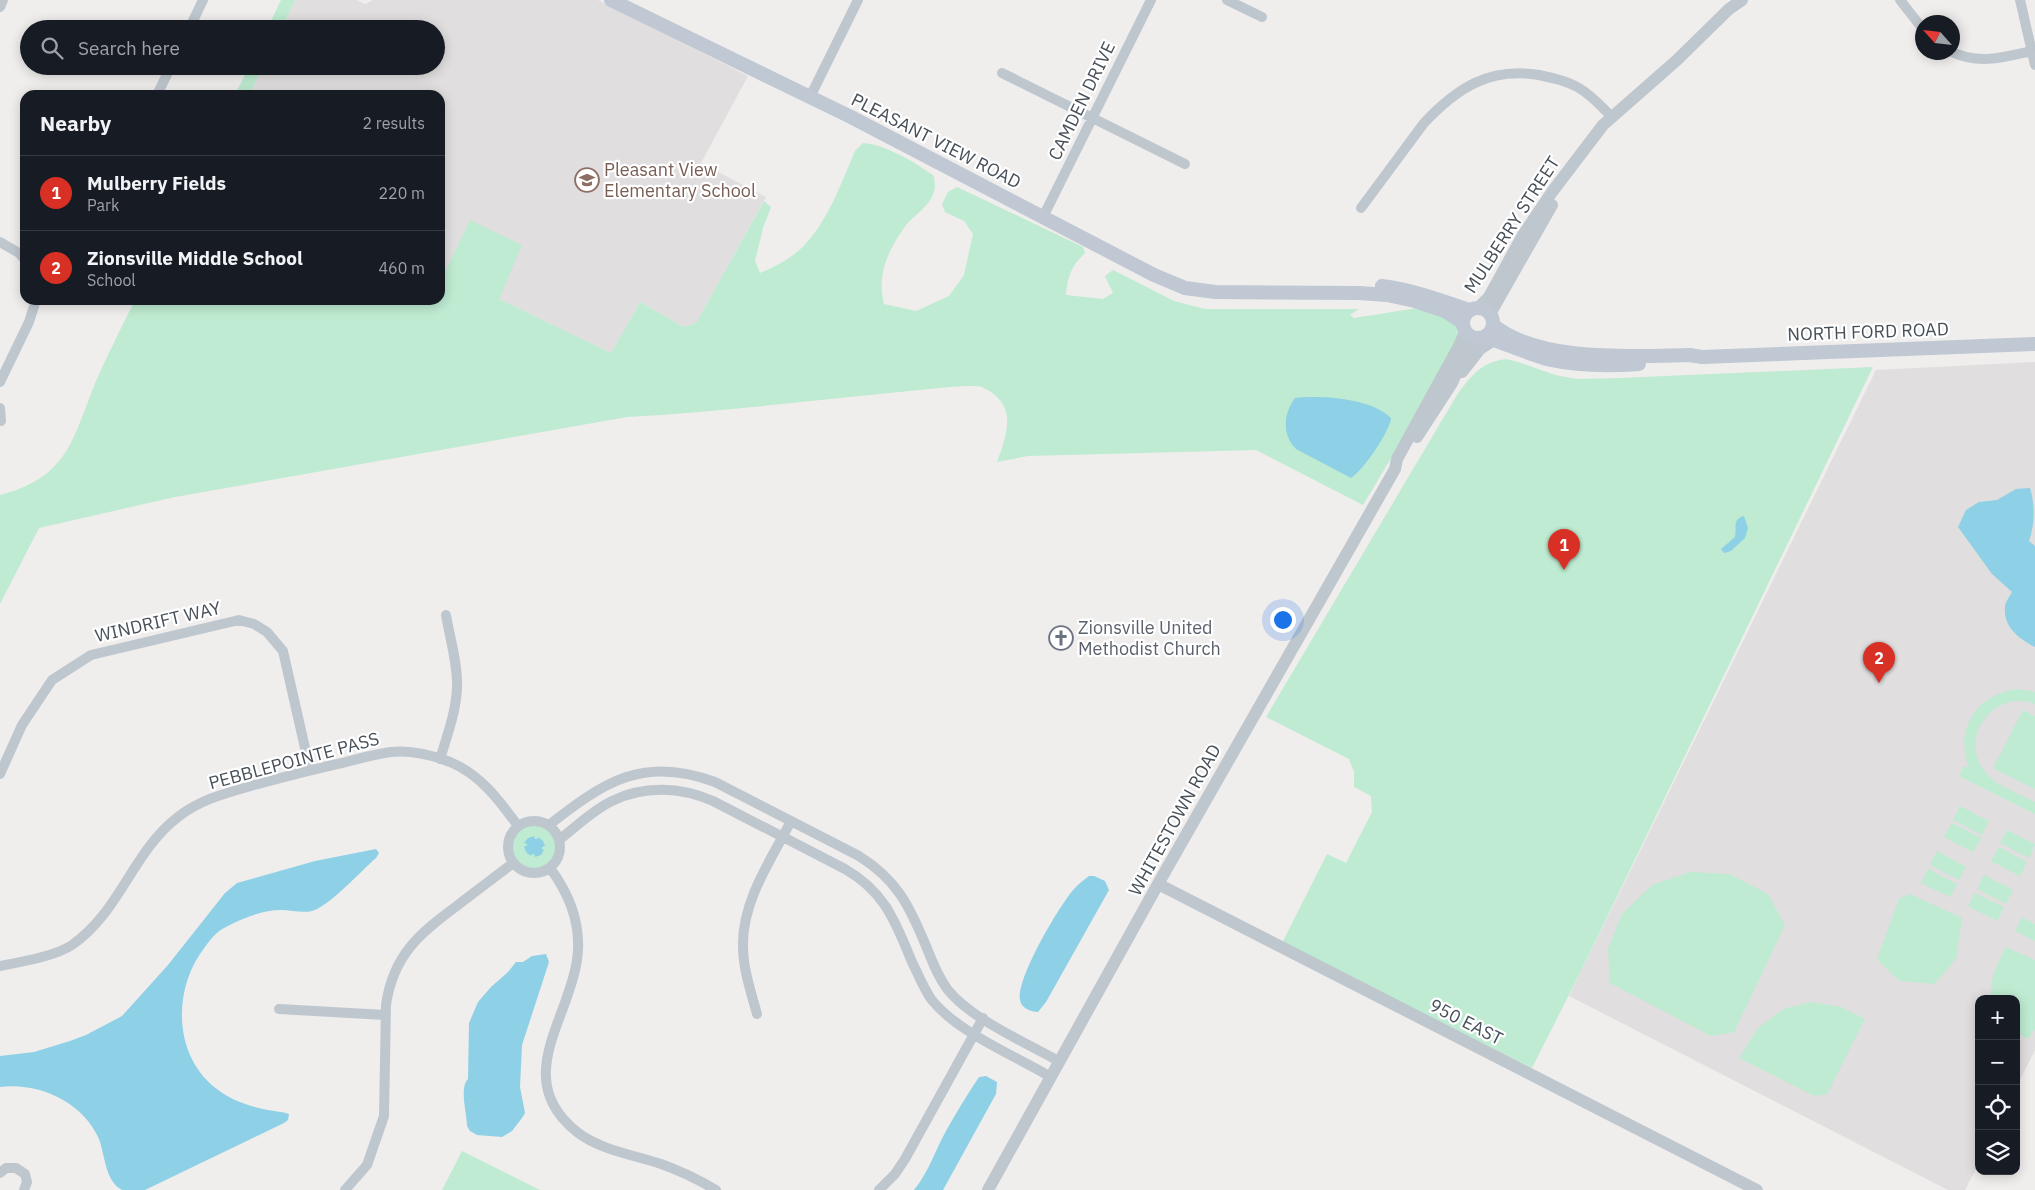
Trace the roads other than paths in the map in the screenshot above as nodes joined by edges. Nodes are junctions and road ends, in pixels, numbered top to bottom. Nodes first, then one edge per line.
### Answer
1 (3, 0) edge
2 (203, 0) edge
3 (611, 0) edge
4 (858, 0) edge
5 (1150, 0) edge
6 (1227, 0) edge
7 (1742, 0) edge
8 (1900, 0) edge
9 (2020, 0) edge
10 (0, 7) edge
11 (1262, 17) dead end
12 (1915, 19) edge
13 (193, 20) edge
14 (2032, 51) junction
15 (1960, 55) edge
16 (2035, 65) edge
17 (1002, 73) dead end
18 (166, 75) edge
19 (159, 90) edge
20 (810, 97) junction
21 (1610, 116) junction
22 (1092, 118) junction
23 (1186, 164) dead end
24 (1361, 208) dead end
25 (1043, 216) junction
26 (0, 242) edge
27 (20, 254) edge
28 (34, 305) edge
29 (1479, 325) junction
30 (2035, 344) edge
31 (0, 382) edge
32 (1452, 383) junction
33 (0, 408) edge
34 (2, 422) dead end
35 (1395, 469) junction
36 (446, 615) dead end
37 (440, 759) junction
38 (310, 770) junction
39 (0, 774) edge
40 (791, 821) junction
41 (549, 825) junction
42 (518, 826) junction
43 (783, 837) junction
44 (560, 839) junction
45 (513, 863) junction
46 (550, 868) junction
47 (1158, 884) junction
48 (0, 966) edge
49 (279, 1009) dead end
50 (757, 1014) dead end
51 (386, 1015) junction
52 (983, 1018) junction
53 (974, 1034) junction
54 (1060, 1062) junction
55 (1051, 1077) junction
56 (0, 1173) edge
57 (24, 1190) edge
58 (345, 1190) edge
59 (716, 1190) edge
60 (879, 1190) edge
61 (988, 1190) edge
62 (1757, 1190) edge

1 - 10 street
2 - 13 street
3 - 20 main road, PLEASANT VIEW ROAD
4 - 20 street
5 - 22 street, CAMDEN DRIVE
6 - 11 street
7 - 21 street, MULBERRY STREET
8 - 12 street
9 - 14 street
14 - 15 street
14 - 16 street
17 - 22 street
18 - 19 street
20 - 25 main road, PLEASANT VIEW ROAD
21 - 24 street
21 - 29 street, MULBERRY STREET
22 - 23 street
22 - 25 street, CAMDEN DRIVE
25 - 29 main road, PLEASANT VIEW ROAD
26 - 27 street
28 - 31 street
29 - 30 main road, NORTH FORD ROAD
29 - 32 street, WHITESTOWN ROAD
29 - 32 street, WHITESTOWN ROAD
29 - 35 street, WHITESTOWN ROAD
32 - 35 street, WHITESTOWN ROAD
33 - 34 street
35 - 47 street, WHITESTOWN ROAD
36 - 37 street
37 - 38 street, PEBBLEPOINTE PASS
37 - 42 street, PEBBLEPOINTE PASS
38 - 39 street, WINDRIFT WAY
38 - 48 street, PEBBLEPOINTE PASS
40 - 41 street
40 - 43 street
40 - 52 street
41 - 42 street
41 - 44 street
42 - 45 street
43 - 44 street
43 - 50 street
43 - 53 street
44 - 46 street
45 - 46 street
45 - 51 street
46 - 59 street
47 - 54 street, WHITESTOWN ROAD
47 - 62 street, 950 EAST
49 - 51 street
51 - 58 street
52 - 53 street
52 - 54 street
53 - 55 street
53 - 60 street
54 - 55 street, WHITESTOWN ROAD
55 - 61 street, WHITESTOWN ROAD
56 - 57 street

